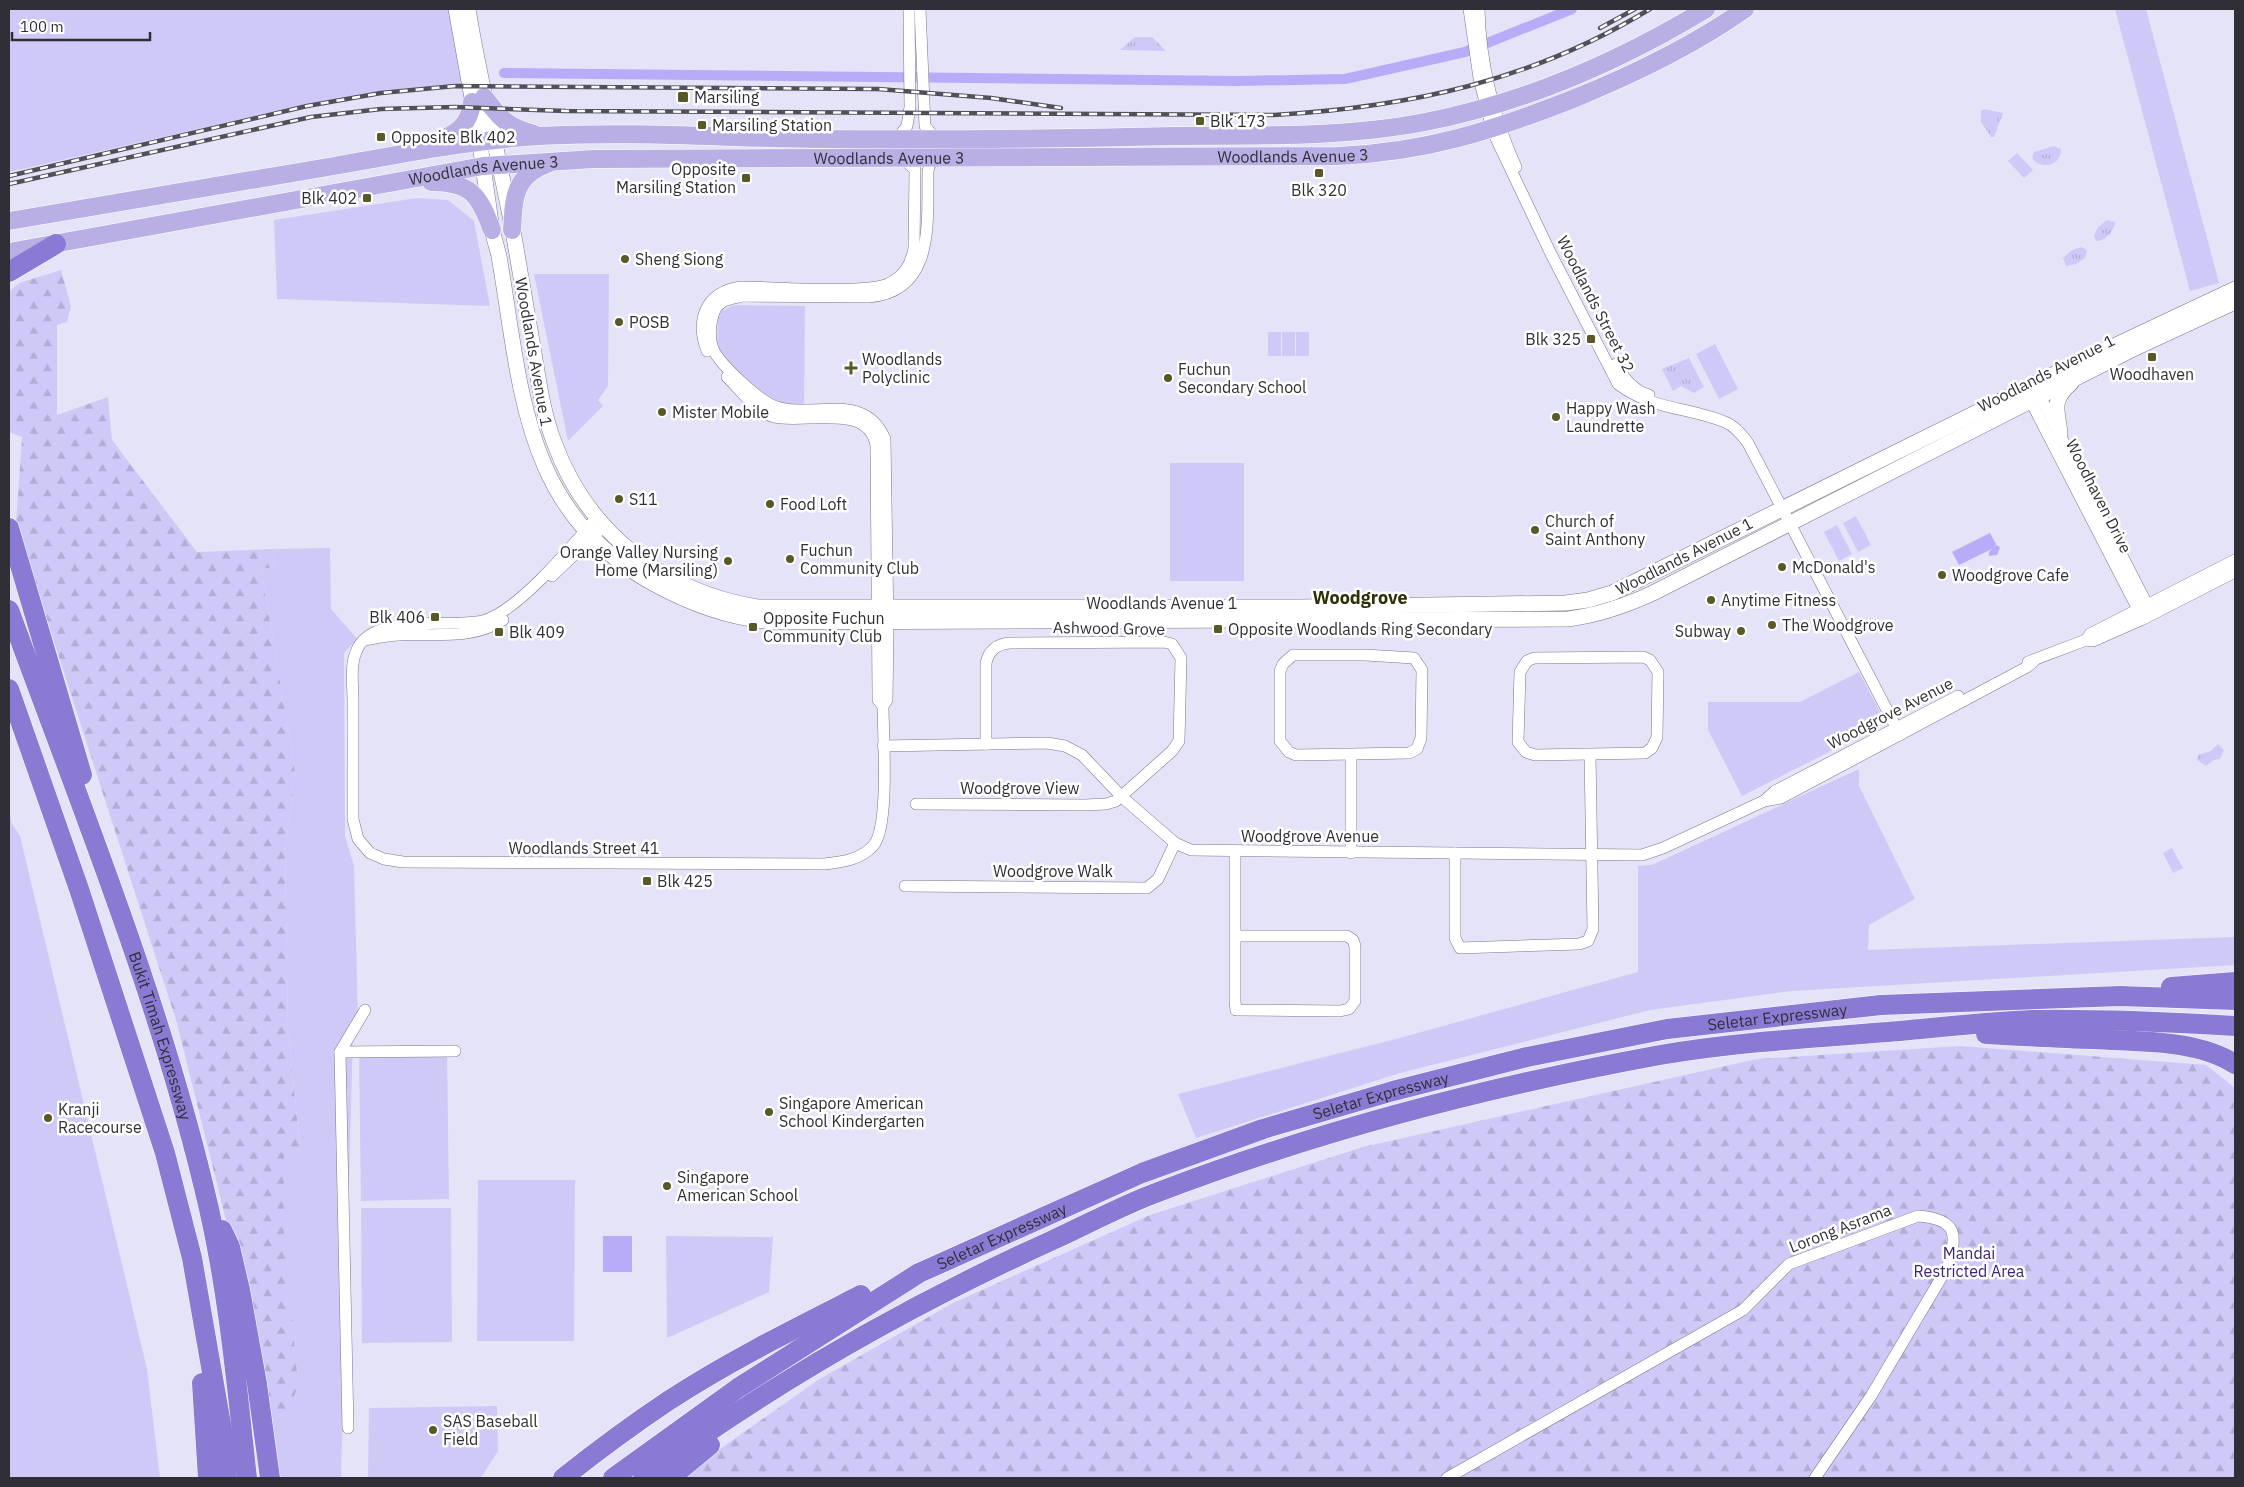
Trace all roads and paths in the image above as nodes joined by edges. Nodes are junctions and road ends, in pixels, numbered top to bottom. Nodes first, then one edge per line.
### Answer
1 (456, 9) edge
2 (468, 9) edge
3 (909, 9) edge
4 (920, 9) edge
5 (1469, 9) edge
6 (1479, 9) edge
7 (1706, 9) edge
8 (1745, 9) edge
9 (1476, 36) junction
10 (916, 59) junction
11 (917, 87) junction
12 (478, 99) junction
13 (1483, 105) junction
14 (1496, 129) junction
15 (543, 136) junction
16 (936, 138) junction
17 (896, 139) junction
18 (487, 141) junction
19 (397, 155) junction
20 (904, 159) junction
21 (937, 159) junction
22 (554, 161) junction
23 (491, 165) junction
24 (389, 184) junction
25 (9, 222) edge
26 (492, 230) junction
27 (512, 230) junction
28 (56, 244) junction
29 (9, 252) edge
30 (9, 272) edge
31 (2235, 289) edge
32 (2235, 302) edge
33 (2072, 380) junction
34 (2033, 392) junction
35 (2060, 434) junction
36 (1784, 507) junction
37 (600, 521) junction
38 (1791, 521) junction
39 (9, 528) edge
40 (589, 534) junction
41 (2235, 560) edge
42 (2235, 572) edge
43 (9, 610) edge
44 (2145, 612) junction
45 (883, 615) junction
46 (9, 689) edge
47 (9, 726) edge
48 (1901, 729) junction
49 (986, 744) junction
50 (883, 746) junction
51 (1351, 755) junction
52 (1590, 755) junction
53 (33, 761) junction
54 (1122, 797) junction
55 (916, 804) dead end
56 (1175, 843) junction
57 (1235, 852) junction
58 (1351, 853) junction
59 (1455, 853) junction
60 (1593, 854) junction
61 (905, 886) dead end
62 (1235, 936) junction
63 (141, 971) junction
64 (2235, 982) edge
65 (2120, 996) junction
66 (2235, 1000) edge
67 (365, 1010) dead end
68 (2235, 1026) edge
69 (1904, 1030) junction
70 (455, 1051) dead end
71 (340, 1052) junction
72 (2235, 1064) edge
73 (209, 1209) junction
74 (918, 1273) junction
75 (202, 1324) junction
76 (764, 1394) junction
77 (348, 1428) dead end
78 (270, 1473) edge
79 (208, 1478) edge
80 (227, 1478) edge
81 (246, 1478) edge
82 (564, 1478) edge
83 (614, 1478) edge
84 (643, 1478) edge
85 (670, 1478) edge
86 (1447, 1478) edge
87 (1814, 1478) edge

1 - 12 main road, Woodlands Avenue 1
2 - 12 main road, Woodlands Avenue 1
3 - 10 street
4 - 10 street
5 - 9 street
6 - 9 street
7 - 13 main road, Woodlands Avenue 3
8 - 14 main road, Woodlands Avenue 3
9 - 13 street, Woodlands Street 32
10 - 11 street
11 - 16 street
11 - 17 street
12 - 15 main road
12 - 18 main road, Woodlands Avenue 1
12 - 19 main road
13 - 14 street, Woodlands Street 32
13 - 16 main road, Woodlands Avenue 3
14 - 21 main road, Woodlands Avenue 3
14 - 36 street, Woodlands Street 32
15 - 17 main road, Woodlands Avenue 3
15 - 18 main road, Woodlands Avenue 3
16 - 17 main road, Woodlands Avenue 3
18 - 19 main road, Woodlands Avenue 3
18 - 23 main road, Woodlands Avenue 1
19 - 25 main road, Woodlands Avenue 3
20 - 21 main road, Woodlands Avenue 3
20 - 22 main road, Woodlands Avenue 3
20 - 45 street
21 - 45 street
22 - 23 main road, Woodlands Avenue 3
22 - 27 main road
23 - 24 main road, Woodlands Avenue 3
23 - 26 main road, Woodlands Avenue 1
23 - 27 main road, Woodlands Avenue 1
24 - 26 main road
24 - 28 main road, Woodlands Avenue 3
26 - 40 main road, Woodlands Avenue 1
27 - 37 main road, Woodlands Avenue 1
28 - 29 main road, Woodlands Avenue 3
28 - 30 highway
31 - 34 main road, Woodlands Avenue 1
32 - 33 main road, Woodlands Avenue 1
33 - 34 main road, Woodlands Avenue 1
33 - 35 main road
34 - 35 street, Woodhaven Drive
34 - 36 main road, Woodlands Avenue 1
34 - 38 main road, Woodlands Avenue 1
34 - 44 street, Woodhaven Drive
35 - 44 street, Woodhaven Drive
36 - 38 street, Woodlands Street 32
36 - 45 main road, Woodlands Avenue 1
37 - 40 street, Woodlands Street 41
37 - 45 main road, Woodlands Avenue 1
38 - 45 main road, Woodlands Avenue 1
38 - 48 street, Woodlands Street 32
39 - 63 highway
40 - 45 main road, Woodlands Avenue 1
40 - 50 street, Woodlands Street 41
41 - 44 street, Woodgrove Avenue
42 - 44 street, Woodgrove Avenue
43 - 63 highway, Bukit Timah Expressway
44 - 48 street, Woodgrove Avenue
45 - 50 street, Woodlands Street 41
46 - 53 highway, Bukit Timah Expressway
47 - 53 highway
48 - 60 street, Woodgrove Avenue
49 - 50 street, Woodgrove Avenue
49 - 54 street, Woodgrove Avenue
49 - 54 street, Ashwood Grove
51 - 51 street
51 - 58 street
52 - 52 street
52 - 60 street
53 - 75 highway, Bukit Timah Expressway
54 - 55 street, Woodgrove View
54 - 56 street, Woodgrove Avenue
56 - 57 street, Woodgrove Avenue
56 - 61 street, Woodgrove Walk
57 - 58 street, Woodgrove Avenue
57 - 62 street
58 - 59 street, Woodgrove Avenue
59 - 60 street, Woodgrove Avenue
59 - 60 street
62 - 62 street
63 - 73 highway, Bukit Timah Expressway
64 - 65 highway
65 - 66 highway, Seletar Expressway
65 - 74 highway, Seletar Expressway
67 - 71 street
68 - 69 highway, Seletar Expressway
69 - 72 highway
69 - 76 highway, Seletar Expressway
70 - 71 street
71 - 77 street
73 - 78 highway
73 - 81 highway, Bukit Timah Expressway
74 - 82 highway
74 - 83 highway, Seletar Expressway
75 - 79 highway
75 - 80 highway, Bukit Timah Expressway
76 - 84 highway
76 - 85 highway
86 - 87 street, Lorong Asrama

